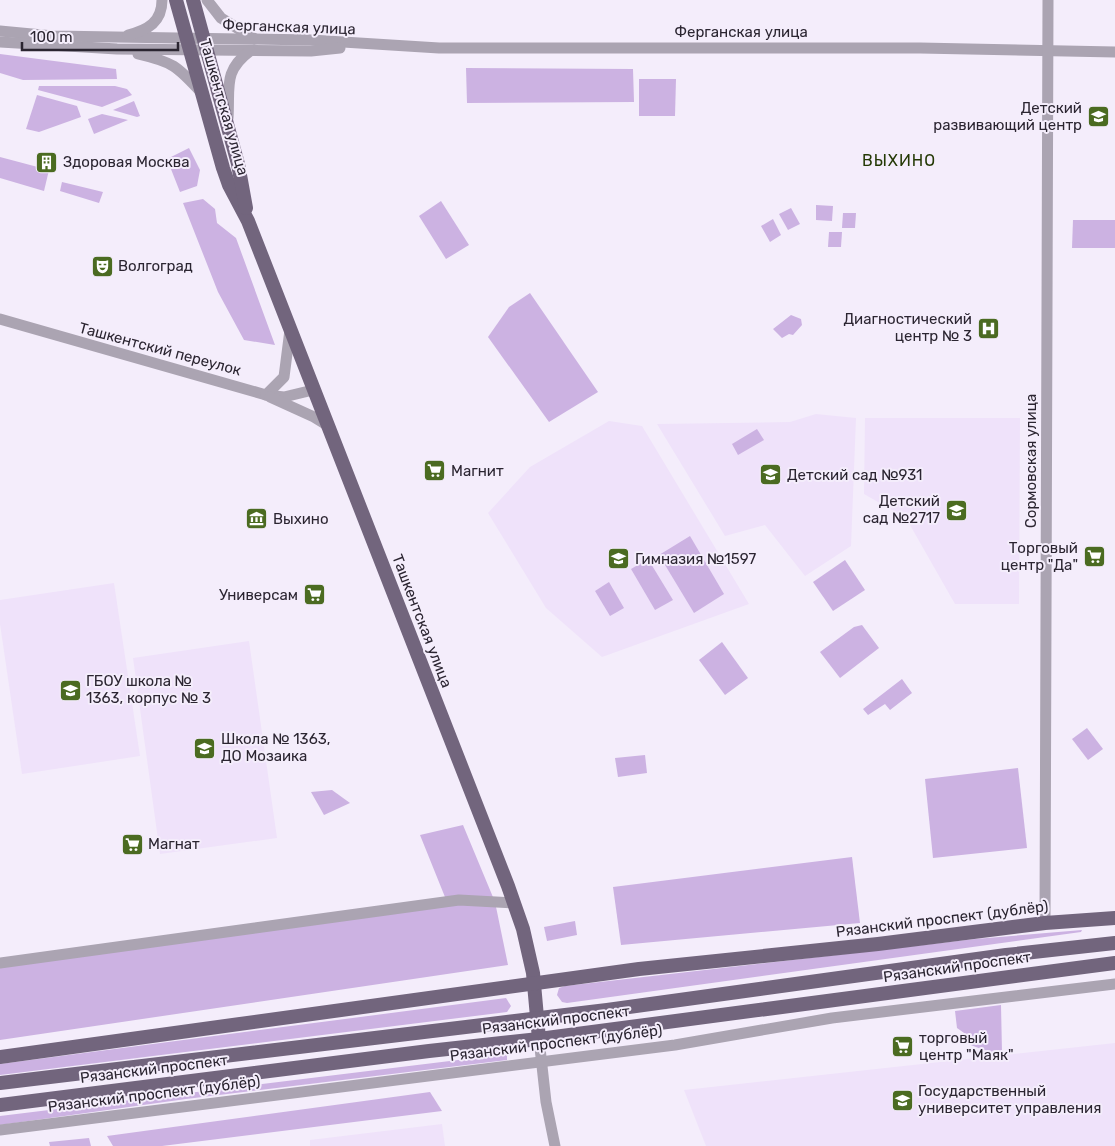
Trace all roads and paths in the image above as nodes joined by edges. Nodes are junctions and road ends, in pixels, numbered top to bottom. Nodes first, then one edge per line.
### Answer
1 (162, 0) edge
2 (176, 0) edge
3 (193, 0) edge
4 (207, 0) edge
5 (1048, 0) edge
6 (0, 31) edge
7 (257, 40) junction
8 (0, 42) edge
9 (117, 44) junction
10 (188, 44) junction
11 (205, 44) junction
12 (367, 45) junction
13 (250, 51) junction
14 (1047, 51) junction
15 (1115, 52) edge
16 (202, 93) junction
17 (228, 128) junction
18 (248, 221) junction
19 (0, 319) edge
20 (290, 329) junction
21 (313, 390) junction
22 (266, 395) junction
23 (327, 425) junction
24 (514, 904) junction
25 (1115, 918) edge
26 (1044, 923) junction
27 (1115, 943) edge
28 (0, 963) edge
29 (1115, 963) edge
30 (534, 982) junction
31 (1115, 984) edge
32 (537, 1019) junction
33 (539, 1040) junction
34 (0, 1057) edge
35 (542, 1062) junction
36 (0, 1083) edge
37 (0, 1105) edge
38 (0, 1130) edge
39 (555, 1146) edge

1 - 9 street
2 - 10 main road, Ташкентская улица
3 - 11 main road, Ташкентская улица
4 - 7 street
5 - 14 street, Сормовская улица
6 - 9 street, Ферганская улица
7 - 11 street, Ферганская улица
7 - 12 street, Ферганская улица
8 - 9 street, Ферганская улица
9 - 10 street, Ферганская улица
9 - 16 street
10 - 11 street, Ферганская улица
10 - 16 main road, Ташкентская улица
11 - 13 street, Ферганская улица
11 - 17 main road, Ташкентская улица
12 - 13 street, Ферганская улица
12 - 14 street, Ферганская улица
13 - 17 street
14 - 15 street, Ферганская улица
14 - 26 street, Сормовская улица
16 - 18 main road, Ташкентская улица
17 - 18 main road, Ташкентская улица
18 - 20 main road, Ташкентская улица
19 - 22 street, Ташкентский переулок
20 - 21 main road, Ташкентская улица
20 - 22 street
21 - 22 street, Ташкентский переулок
21 - 23 main road, Ташкентская улица
22 - 23 street
23 - 24 main road, Ташкентская улица
24 - 28 street
24 - 30 main road, Ташкентская улица
25 - 26 main road, Рязанский проспект (дублёр)
26 - 30 main road, Рязанский проспект (дублёр)
27 - 32 main road, Рязанский проспект
29 - 33 main road, Рязанский проспект
30 - 32 main road, Ташкентская улица
30 - 34 main road, Рязанский проспект (дублёр)
31 - 35 street, Рязанский проспект (дублёр)
32 - 33 main road, Ташкентская улица
32 - 36 main road, Рязанский проспект
33 - 35 street
33 - 37 main road, Рязанский проспект
35 - 38 street, Рязанский проспект (дублёр)
35 - 39 street

